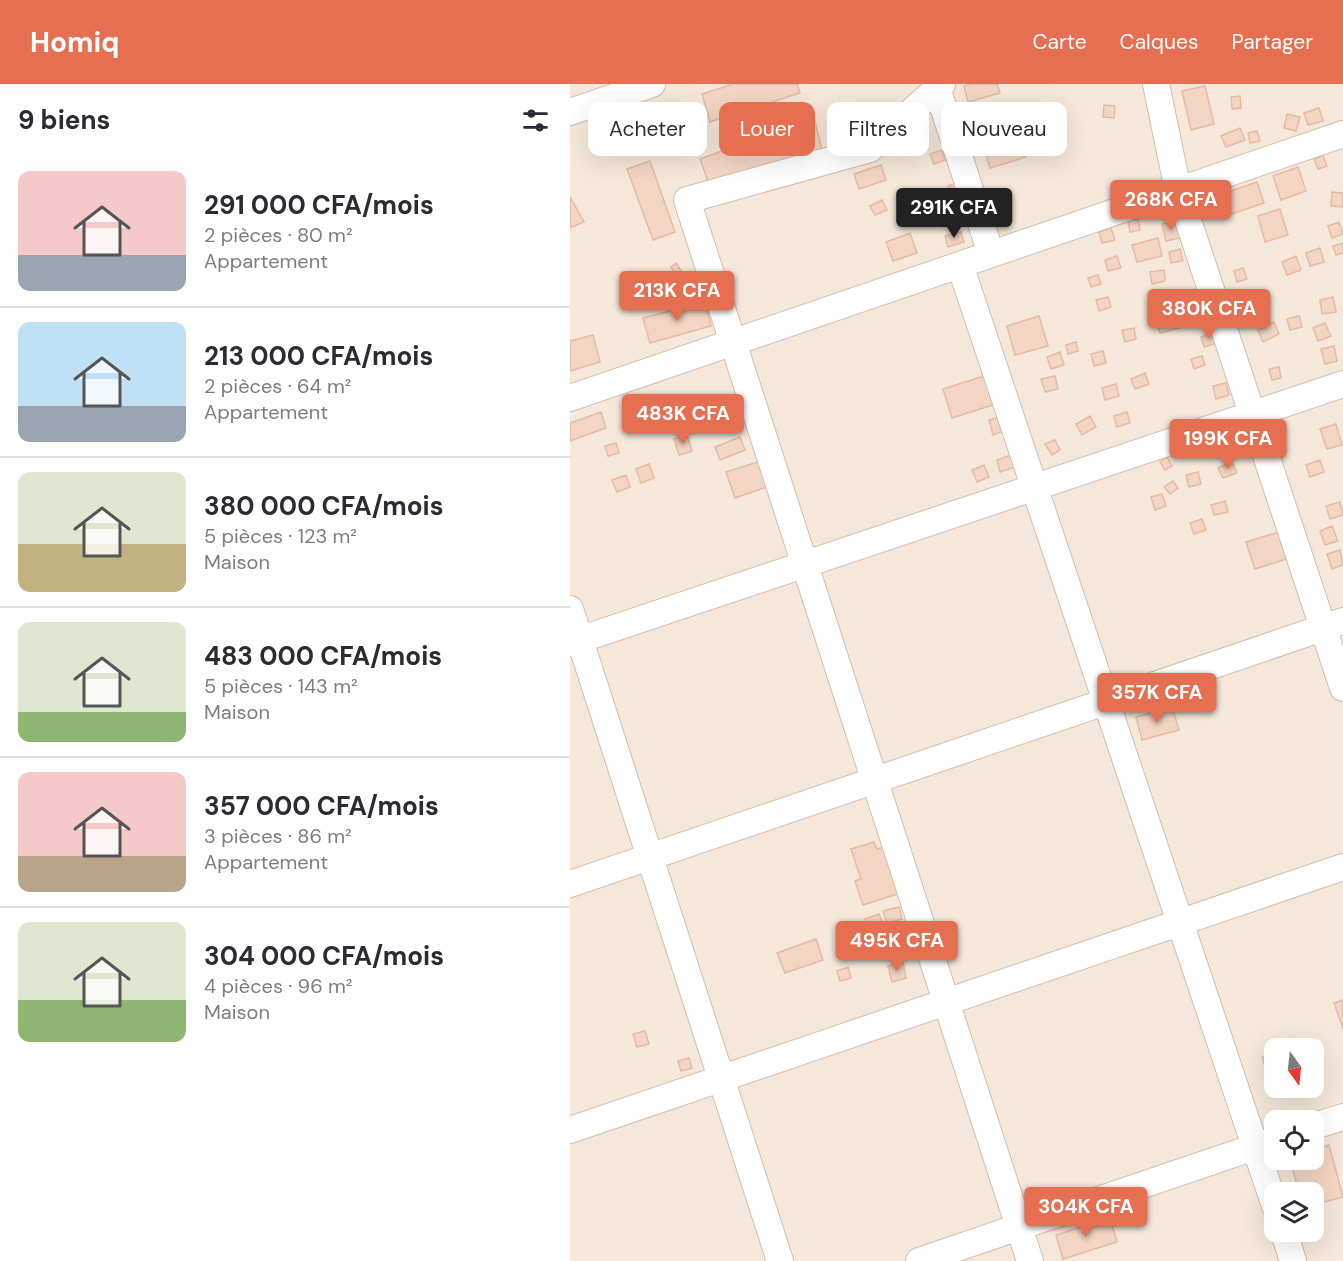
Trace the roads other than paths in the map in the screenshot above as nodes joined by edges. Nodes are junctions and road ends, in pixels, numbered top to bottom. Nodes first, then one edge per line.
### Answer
1 (652, 84) edge
2 (1156, 84) edge
3 (940, 86) edge
4 (570, 112) edge
5 (1343, 134) edge
6 (1178, 190) junction
7 (991, 254) junction
8 (960, 265) junction
9 (733, 342) junction
10 (1343, 384) edge
11 (570, 398) edge
12 (1252, 414) junction
13 (1035, 487) junction
14 (804, 564) junction
15 (570, 609) edge
16 (1333, 624) edge
17 (575, 641) edge
18 (1343, 688) edge
19 (1106, 701) junction
20 (874, 780) junction
21 (650, 856) junction
22 (1343, 867) edge
23 (570, 884) edge
24 (1180, 922) junction
25 (946, 1002) junction
26 (721, 1078) junction
27 (1343, 1117) edge
28 (1324, 1123) edge
29 (570, 1130) edge
30 (1264, 1140) edge
31 (1264, 1143) edge
32 (1019, 1227) junction
33 (1287, 1242) edge
34 (780, 1261) edge
35 (919, 1261) edge
36 (1030, 1261) edge
37 (1293, 1261) edge

1 - 4 street
2 - 6 street
3 - 7 street
3 - 9 street
5 - 6 street
6 - 7 street
6 - 12 street
7 - 8 street
8 - 9 street
8 - 13 street
9 - 11 street
9 - 14 street
10 - 12 street
12 - 13 street
12 - 16 street
13 - 14 street
13 - 19 street
14 - 17 street
14 - 20 street
15 - 17 street
16 - 18 street
16 - 19 street
17 - 21 street
19 - 20 street
19 - 24 street
20 - 21 street
20 - 25 street
21 - 23 street
21 - 26 street
22 - 24 street
24 - 25 street
24 - 30 street
25 - 26 street
25 - 32 street
26 - 29 street
26 - 34 street
27 - 28 street
31 - 32 street
32 - 35 street
32 - 36 street
33 - 37 street

